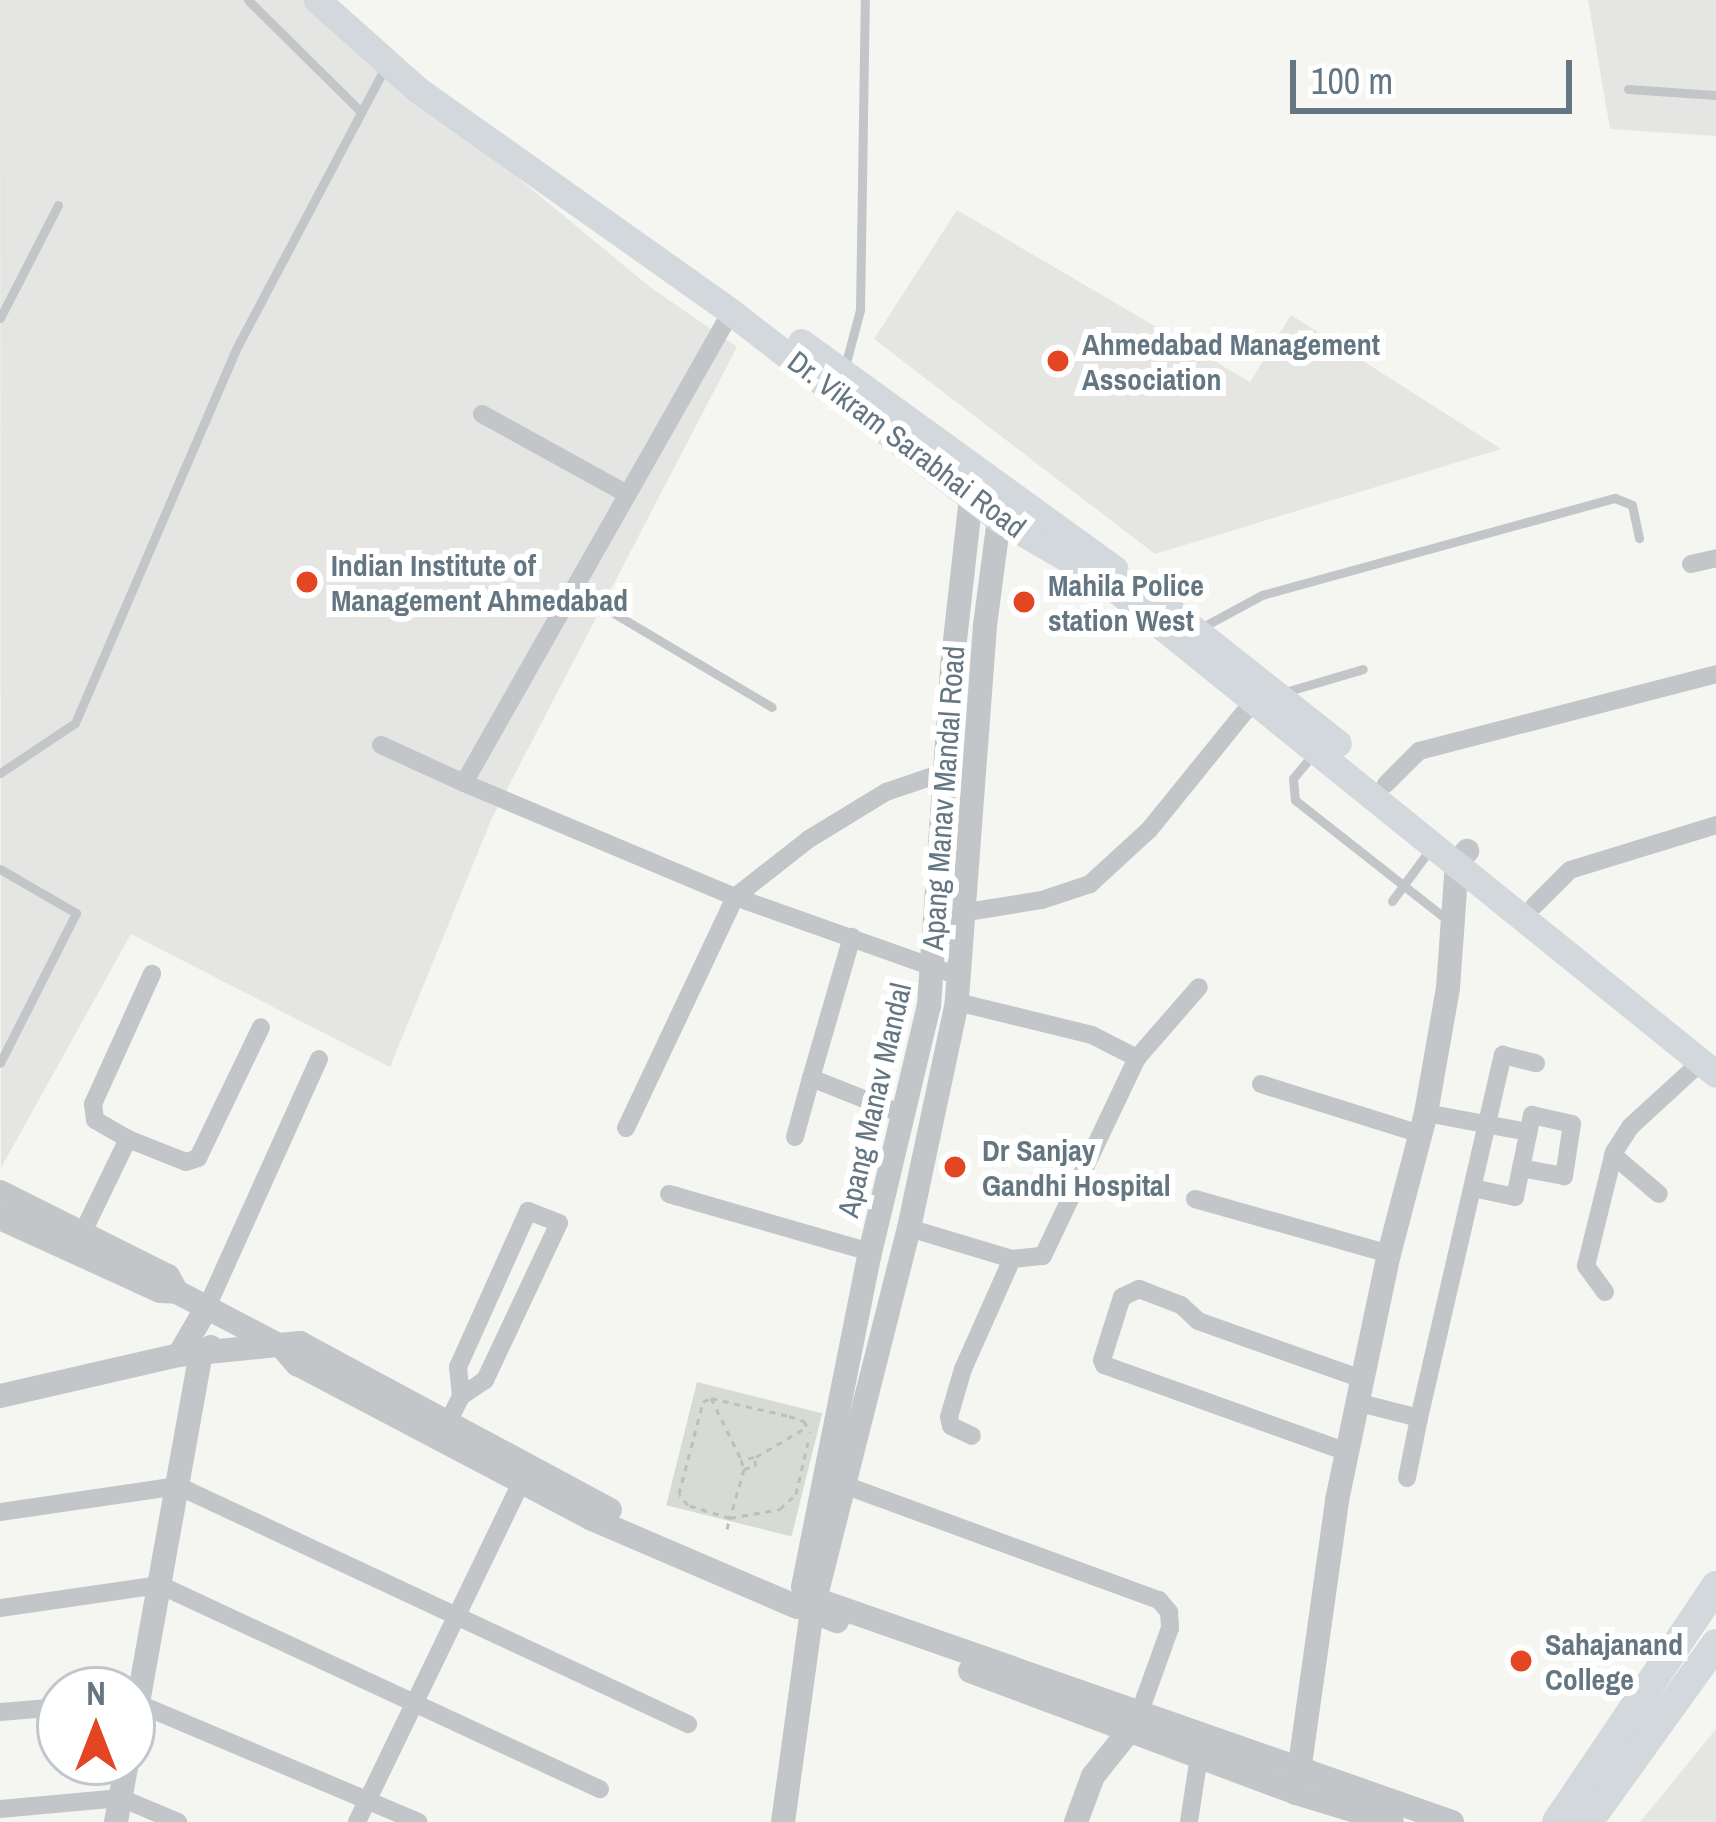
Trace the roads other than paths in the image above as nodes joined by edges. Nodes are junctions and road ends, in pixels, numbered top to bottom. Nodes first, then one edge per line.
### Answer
1 (248, 0) edge
2 (317, 0) edge
3 (341, 0) edge
4 (865, 0) edge
5 (392, 57) junction
6 (1628, 89) dead end
7 (1716, 94) edge
8 (361, 112) junction
9 (58, 205) dead end
10 (731, 311) junction
11 (0, 318) edge
12 (840, 382) junction
13 (482, 414) dead end
14 (980, 486) junction
15 (627, 494) junction
16 (1017, 495) junction
17 (999, 519) junction
18 (1639, 538) dead end
19 (1716, 558) edge
20 (1691, 564) dead end
21 (573, 589) junction
22 (1199, 629) junction
23 (1363, 669) dead end
24 (1716, 674) edge
25 (1267, 696) junction
26 (772, 707) dead end
27 (381, 746) dead end
28 (1318, 749) junction
29 (945, 772) junction
30 (0, 773) edge
31 (464, 783) junction
32 (1386, 784) junction
33 (1716, 825) edge
34 (1434, 844) junction
35 (1462, 857) junction
36 (0, 869) edge
37 (1403, 885) junction
38 (735, 897) junction
39 (1392, 902) dead end
40 (1534, 907) junction
41 (967, 912) junction
42 (1453, 924) junction
43 (852, 937) junction
44 (934, 964) junction
45 (152, 974) dead end
46 (1199, 987) dead end
47 (959, 989) junction
48 (261, 1028) dead end
49 (1137, 1058) junction
50 (319, 1059) dead end
51 (0, 1063) edge
52 (1536, 1064) dead end
53 (1711, 1064) edge
54 (811, 1078) junction
55 (1261, 1084) dead end
56 (902, 1114) junction
57 (1424, 1123) junction
58 (1488, 1126) junction
59 (626, 1128) dead end
60 (1528, 1132) junction
61 (794, 1137) dead end
62 (128, 1139) junction
63 (1613, 1155) junction
64 (1521, 1168) junction
65 (1473, 1187) junction
66 (0, 1192) edge
67 (669, 1194) dead end
68 (1659, 1194) dead end
69 (1195, 1199) dead end
70 (0, 1218) edge
71 (909, 1228) junction
72 (77, 1244) junction
73 (869, 1254) junction
74 (1389, 1254) junction
75 (1012, 1258) junction
76 (899, 1264) junction
77 (1605, 1292) dead end
78 (207, 1307) junction
79 (241, 1325) junction
80 (282, 1347) junction
81 (190, 1355) junction
82 (1359, 1390) junction
83 (0, 1396) edge
84 (460, 1396) junction
85 (1419, 1418) junction
86 (449, 1420) junction
87 (972, 1436) dead end
88 (1347, 1452) junction
89 (525, 1474) junction
90 (1407, 1478) dead end
91 (178, 1486) junction
92 (847, 1486) junction
93 (0, 1512) edge
94 (160, 1585) junction
95 (1716, 1586) edge
96 (804, 1604) junction
97 (0, 1608) edge
98 (457, 1613) junction
99 (1716, 1644) edge
100 (142, 1666) edge
101 (412, 1706) junction
102 (36, 1709) edge
103 (156, 1709) edge
104 (0, 1712) edge
105 (1134, 1723) junction
106 (688, 1724) dead end
107 (1199, 1756) junction
108 (1298, 1781) junction
109 (600, 1789) dead end
110 (368, 1799) junction
111 (0, 1809) edge
112 (118, 1810) edge
113 (1349, 1816) edge
114 (178, 1822) edge
115 (357, 1822) edge
116 (419, 1822) edge
117 (768, 1822) edge
118 (783, 1822) edge
119 (1076, 1822) edge
120 (1189, 1822) edge
121 (1392, 1822) edge
122 (1452, 1822) edge
123 (1557, 1822) edge
124 (1588, 1822) edge

1 - 8 lane
2 - 5 main road, Dr. Vikram Sarabhai Road
3 - 5 main road, Dr. Vikram Sarabhai Road
4 - 12 lane
5 - 8 lane
5 - 10 main road, Dr. Vikram Sarabhai Road
5 - 12 main road, Dr. Vikram Sarabhai Road
6 - 7 lane
8 - 30 lane
9 - 11 lane
10 - 12 main road, Dr. Vikram Sarabhai Road
10 - 15 street
12 - 14 main road, Dr. Vikram Sarabhai Road
13 - 15 street
14 - 16 main road, Dr. Vikram Sarabhai Road
14 - 17 main road, Dr. Vikram Sarabhai Road
14 - 29 street, Apang Manav Mandal
15 - 21 street
16 - 17 street, Apang Manav Mandal Road
16 - 22 main road, Dr. Vikram Sarabhai Road
17 - 25 main road, Dr. Vikram Sarabhai Road
17 - 41 street, Apang Manav Mandal Road
18 - 22 lane
19 - 20 street
21 - 26 lane
21 - 31 street
22 - 25 main road, Dr. Vikram Sarabhai Road
23 - 25 lane
24 - 32 street
25 - 28 main road, Dr. Vikram Sarabhai Road
25 - 32 main road, Dr. Vikram Sarabhai Road
25 - 41 street
27 - 31 street
28 - 34 main road, Dr. Vikram Sarabhai Road
28 - 37 lane
29 - 38 street
29 - 44 street, Apang Manav Mandal
31 - 38 street
32 - 35 main road, Dr. Vikram Sarabhai Road
33 - 40 street
34 - 35 main road, Dr. Vikram Sarabhai Road
34 - 37 lane
35 - 40 main road, Dr. Vikram Sarabhai Road
35 - 42 street
35 - 53 main road, Dr. Vikram Sarabhai Road
36 - 51 lane
37 - 39 lane
37 - 42 lane
38 - 43 street
38 - 59 street
40 - 53 main road, Dr. Vikram Sarabhai Road
41 - 47 street, Apang Manav Mandal Road
42 - 57 street
43 - 44 street
43 - 54 street
44 - 47 street
44 - 56 street, Apang Manav Mandal
45 - 62 street
46 - 49 street
47 - 49 street
47 - 71 street, Apang Manav Mandal Road
48 - 62 street
49 - 75 street
50 - 78 street
52 - 58 street
53 - 63 street
54 - 56 street
54 - 61 street
55 - 57 street
56 - 73 street, Apang Manav Mandal
57 - 58 street
57 - 74 street
58 - 60 street
58 - 65 street
60 - 64 street
60 - 64 street
62 - 72 street
63 - 68 street
63 - 77 street
64 - 65 street
65 - 85 street
66 - 72 street
67 - 73 street
69 - 74 street
70 - 72 street
71 - 75 street
71 - 76 street, Apang Manav Mandal Road
72 - 78 street
73 - 76 street
73 - 96 street, Apang Manav Mandal
74 - 82 street
75 - 87 street
76 - 92 street, Apang Manav Mandal Road
78 - 79 street
78 - 81 street
79 - 80 street
79 - 81 street
80 - 81 street
80 - 86 street
80 - 89 street
81 - 83 street
81 - 91 street
82 - 85 street
82 - 88 street
82 - 88 street
84 - 84 street
84 - 86 street
85 - 90 street
86 - 89 street
88 - 108 street
89 - 96 street
89 - 98 street
91 - 93 street
91 - 94 street
91 - 98 street
92 - 96 street, Apang Manav Mandal Road
92 - 105 street
94 - 97 street
94 - 100 street
94 - 101 street
95 - 123 main road
96 - 105 street
96 - 117 street, Apang Manav Mandal
96 - 118 street, Apang Manav Mandal Road
98 - 101 street
98 - 106 street
99 - 124 main road
101 - 109 street
101 - 110 street
102 - 104 street
103 - 110 street
105 - 107 street
105 - 108 street
105 - 119 street
107 - 108 street
107 - 120 street
108 - 113 street
108 - 122 street
110 - 115 street
110 - 116 street
111 - 112 street
112 - 114 street
113 - 121 street

